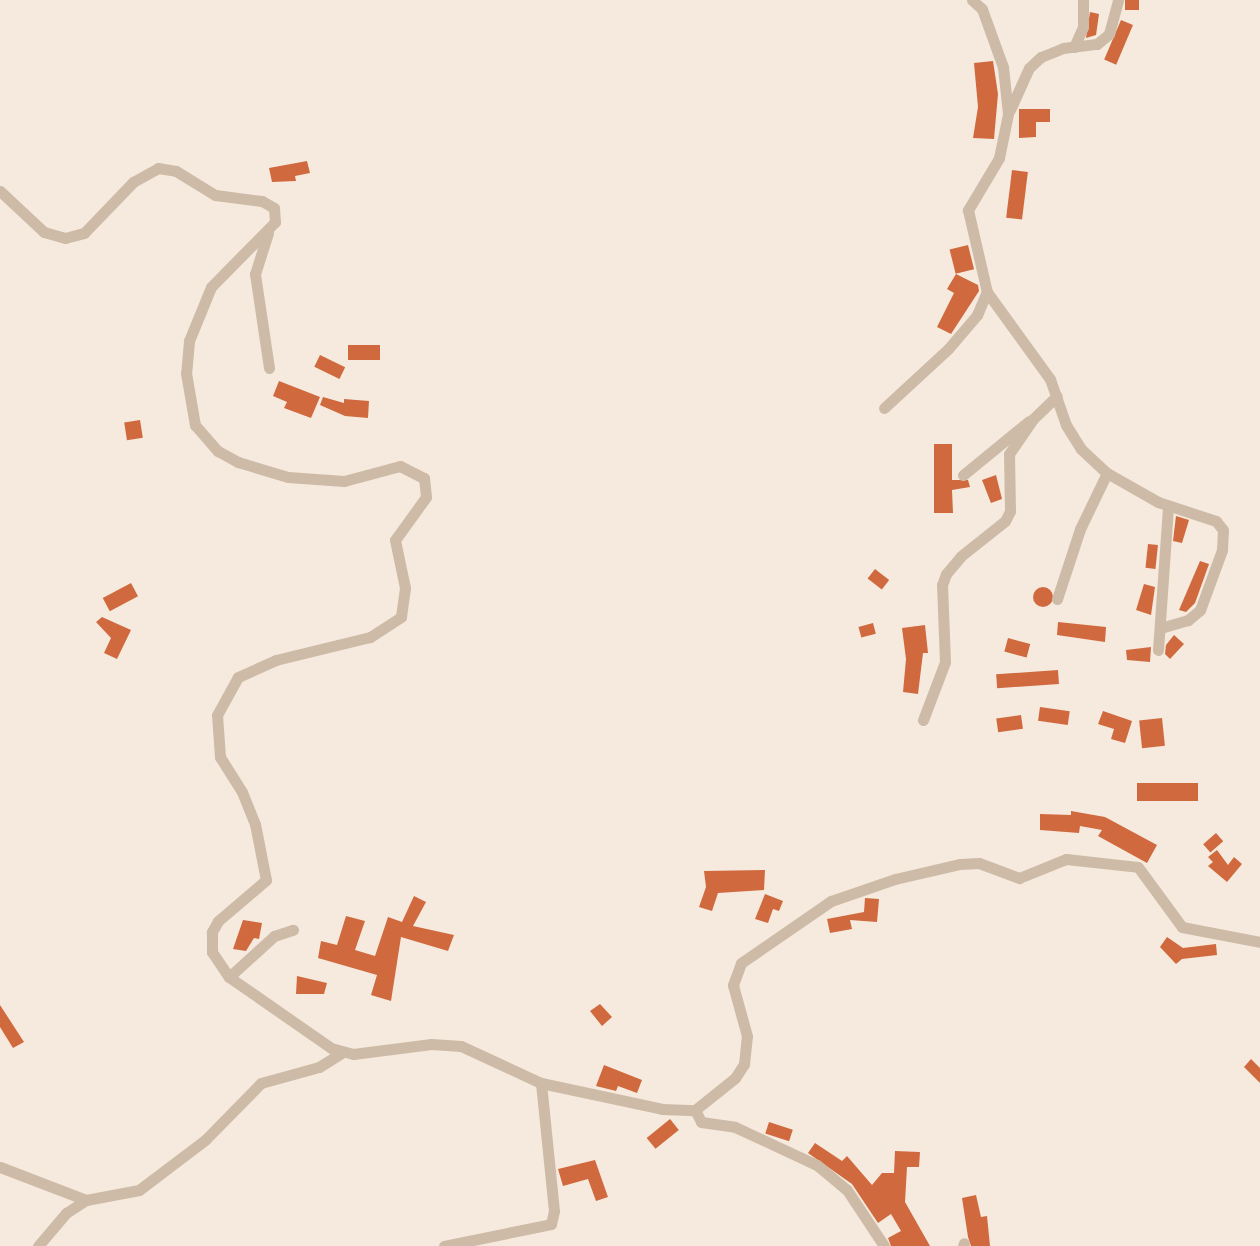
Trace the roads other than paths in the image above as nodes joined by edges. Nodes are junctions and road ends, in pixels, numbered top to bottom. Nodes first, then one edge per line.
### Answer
1 (972, 0) edge
2 (1083, 0) edge
3 (1118, 0) edge
4 (1074, 47) junction
5 (1008, 114) junction
6 (0, 191) edge
7 (269, 228) junction
8 (988, 292) junction
9 (269, 368) dead end
10 (1057, 396) junction
11 (884, 408) dead end
12 (1033, 419) junction
13 (1107, 473) junction
14 (963, 475) dead end
15 (1168, 506) junction
16 (1057, 600) dead end
17 (1163, 627) junction
18 (1158, 650) dead end
19 (923, 720) dead end
20 (293, 930) dead end
21 (1260, 942) edge
22 (229, 977) junction
23 (342, 1053) junction
24 (541, 1083) junction
25 (695, 1110) junction
26 (0, 1167) edge
27 (86, 1200) junction
28 (38, 1246) edge
29 (444, 1246) edge
30 (884, 1246) edge

1 - 5 street
2 - 4 street
3 - 4 street
4 - 5 street
5 - 8 street
6 - 7 street
7 - 9 street
7 - 22 street
8 - 10 street
8 - 11 street
10 - 12 street
10 - 13 street
12 - 14 street
12 - 19 street
13 - 15 street
13 - 16 street
15 - 17 street
15 - 17 street
17 - 18 street
20 - 22 street
21 - 25 street
22 - 23 street
23 - 24 street
23 - 27 street
24 - 25 street
24 - 29 street
25 - 30 street
26 - 27 street
27 - 28 street

